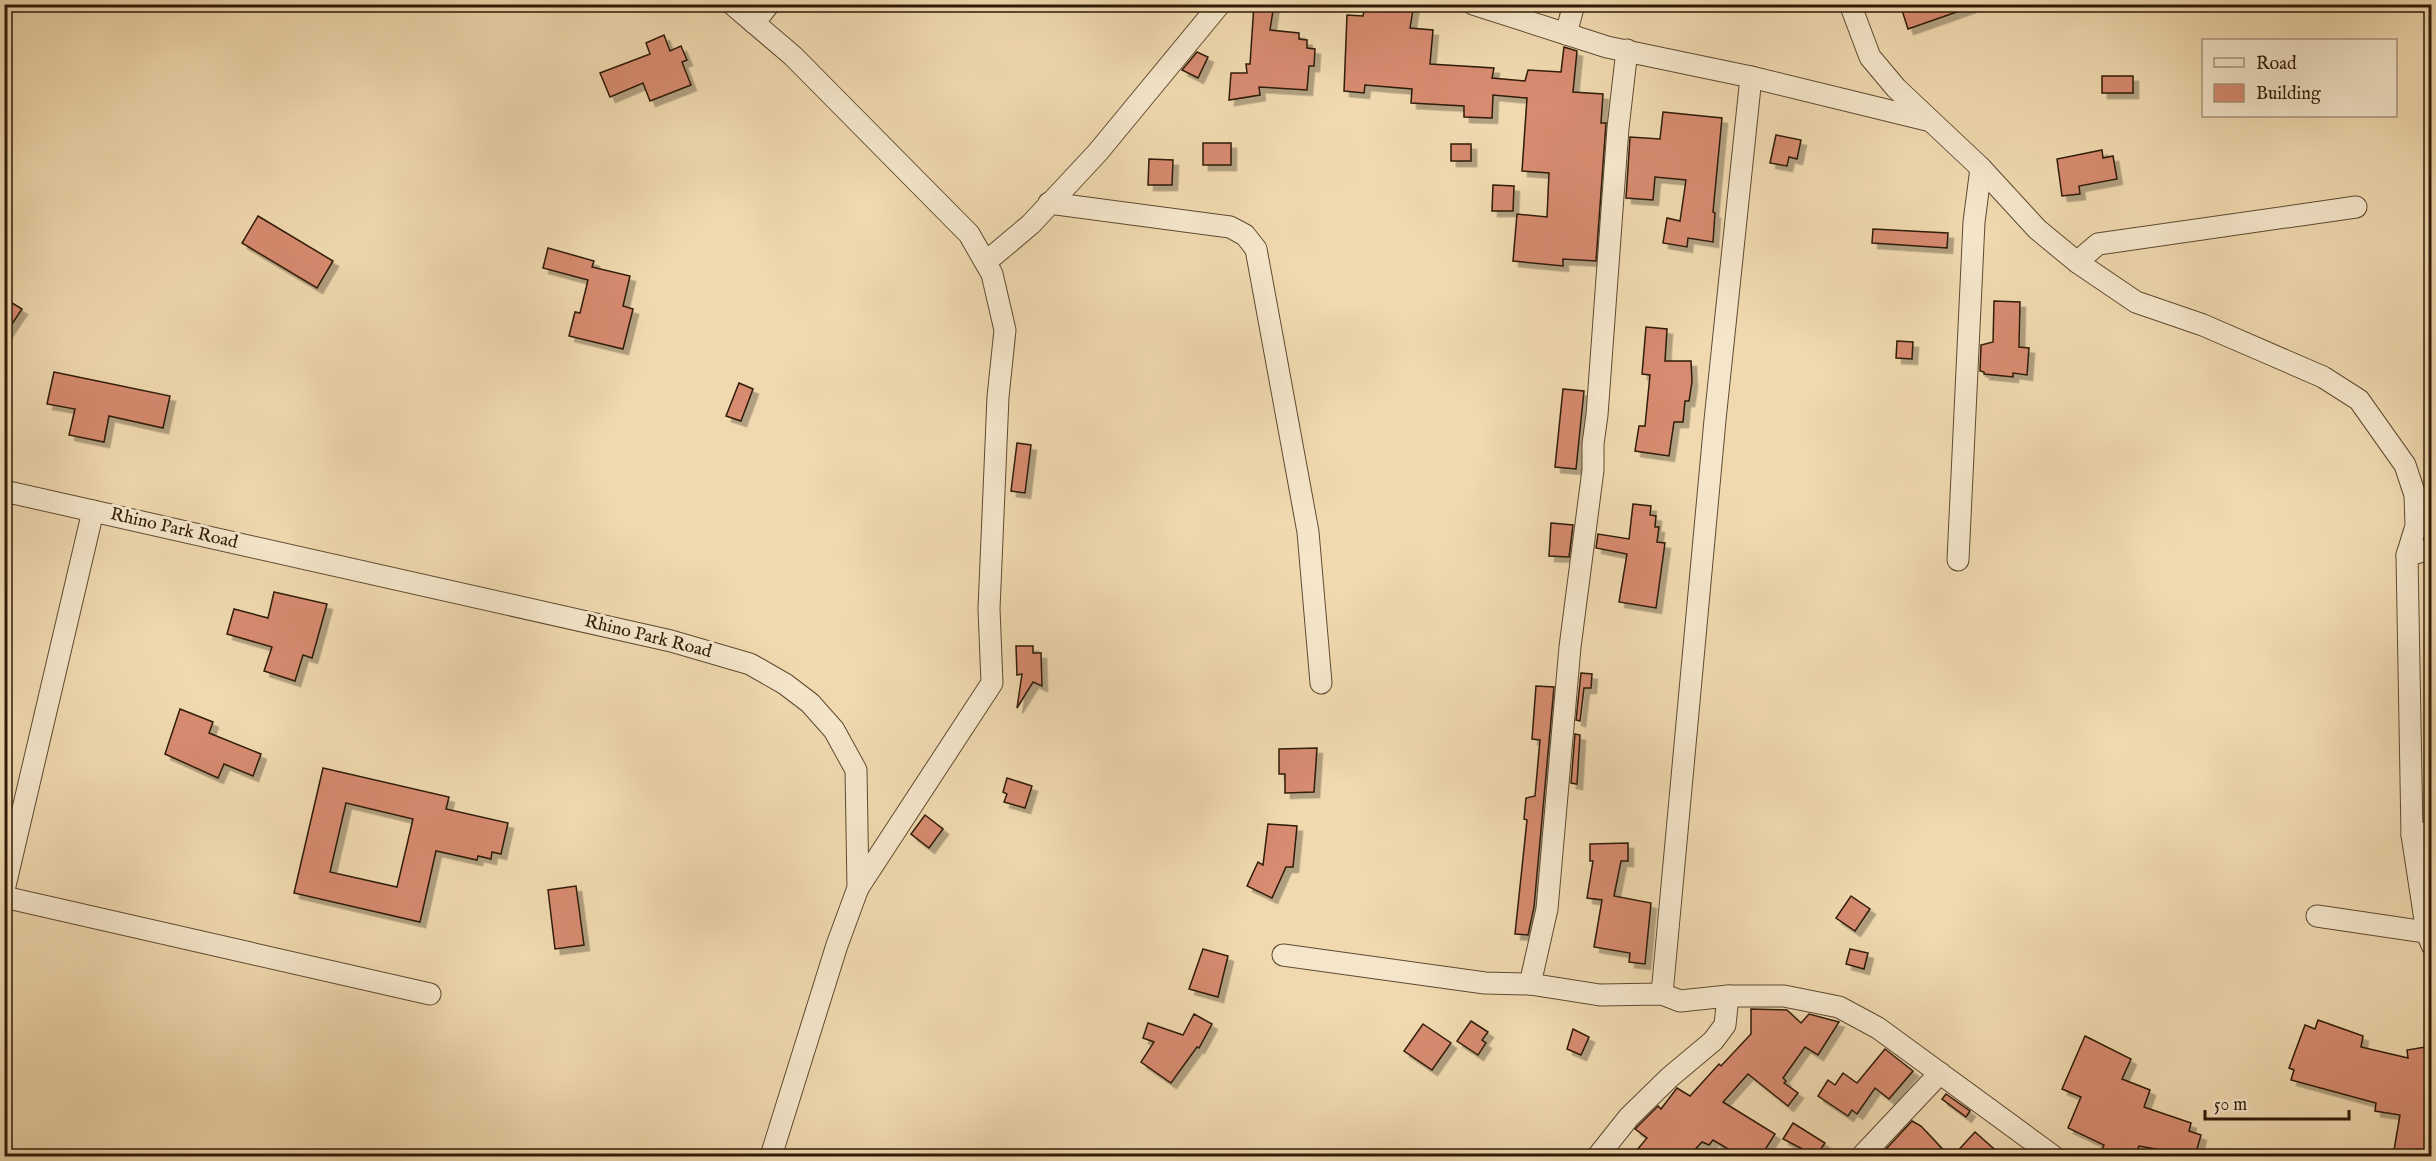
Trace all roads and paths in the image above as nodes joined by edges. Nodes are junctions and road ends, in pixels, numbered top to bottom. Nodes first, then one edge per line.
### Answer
1 (732, 4) edge
2 (769, 4) edge
3 (1220, 4) edge
4 (1473, 4) edge
5 (1574, 4) edge
6 (1850, 4) edge
7 (754, 23) junction
8 (1566, 34) junction
9 (1627, 50) junction
10 (1751, 76) junction
11 (1927, 120) junction
12 (1981, 168) junction
13 (1049, 204) junction
14 (2356, 207) dead end
15 (987, 261) junction
16 (2077, 262) junction
17 (4, 490) edge
18 (93, 511) junction
19 (2432, 549) edge
20 (2407, 555) junction
21 (1958, 560) dead end
22 (1321, 683) dead end
23 (2422, 834) edge
24 (858, 888) junction
25 (4, 890) edge
26 (4, 897) edge
27 (2317, 916) dead end
28 (2430, 937) edge
29 (1283, 955) dead end
30 (1530, 984) junction
31 (430, 994) dead end
32 (1662, 994) junction
33 (1728, 996) junction
34 (1940, 1073) junction
35 (771, 1156) edge
36 (1598, 1156) edge
37 (1862, 1156) edge
38 (2053, 1156) edge

1 - 7 street
2 - 7 street
3 - 13 street
4 - 8 street
5 - 8 street
6 - 11 street
7 - 15 street
8 - 9 street
9 - 10 street
9 - 30 street
10 - 11 street
10 - 32 street
11 - 12 street
12 - 16 street
12 - 21 street
13 - 15 street
13 - 22 street
14 - 16 street
15 - 24 street
16 - 20 street
17 - 18 street, Rhino Park Road
18 - 24 street, Rhino Park Road
18 - 25 street
19 - 20 street
20 - 23 street
23 - 28 street
24 - 35 street, Rhino Park Road
26 - 31 street
27 - 28 street
29 - 30 street
30 - 32 street
32 - 33 street
33 - 34 street
33 - 36 street
34 - 37 street
34 - 38 street

